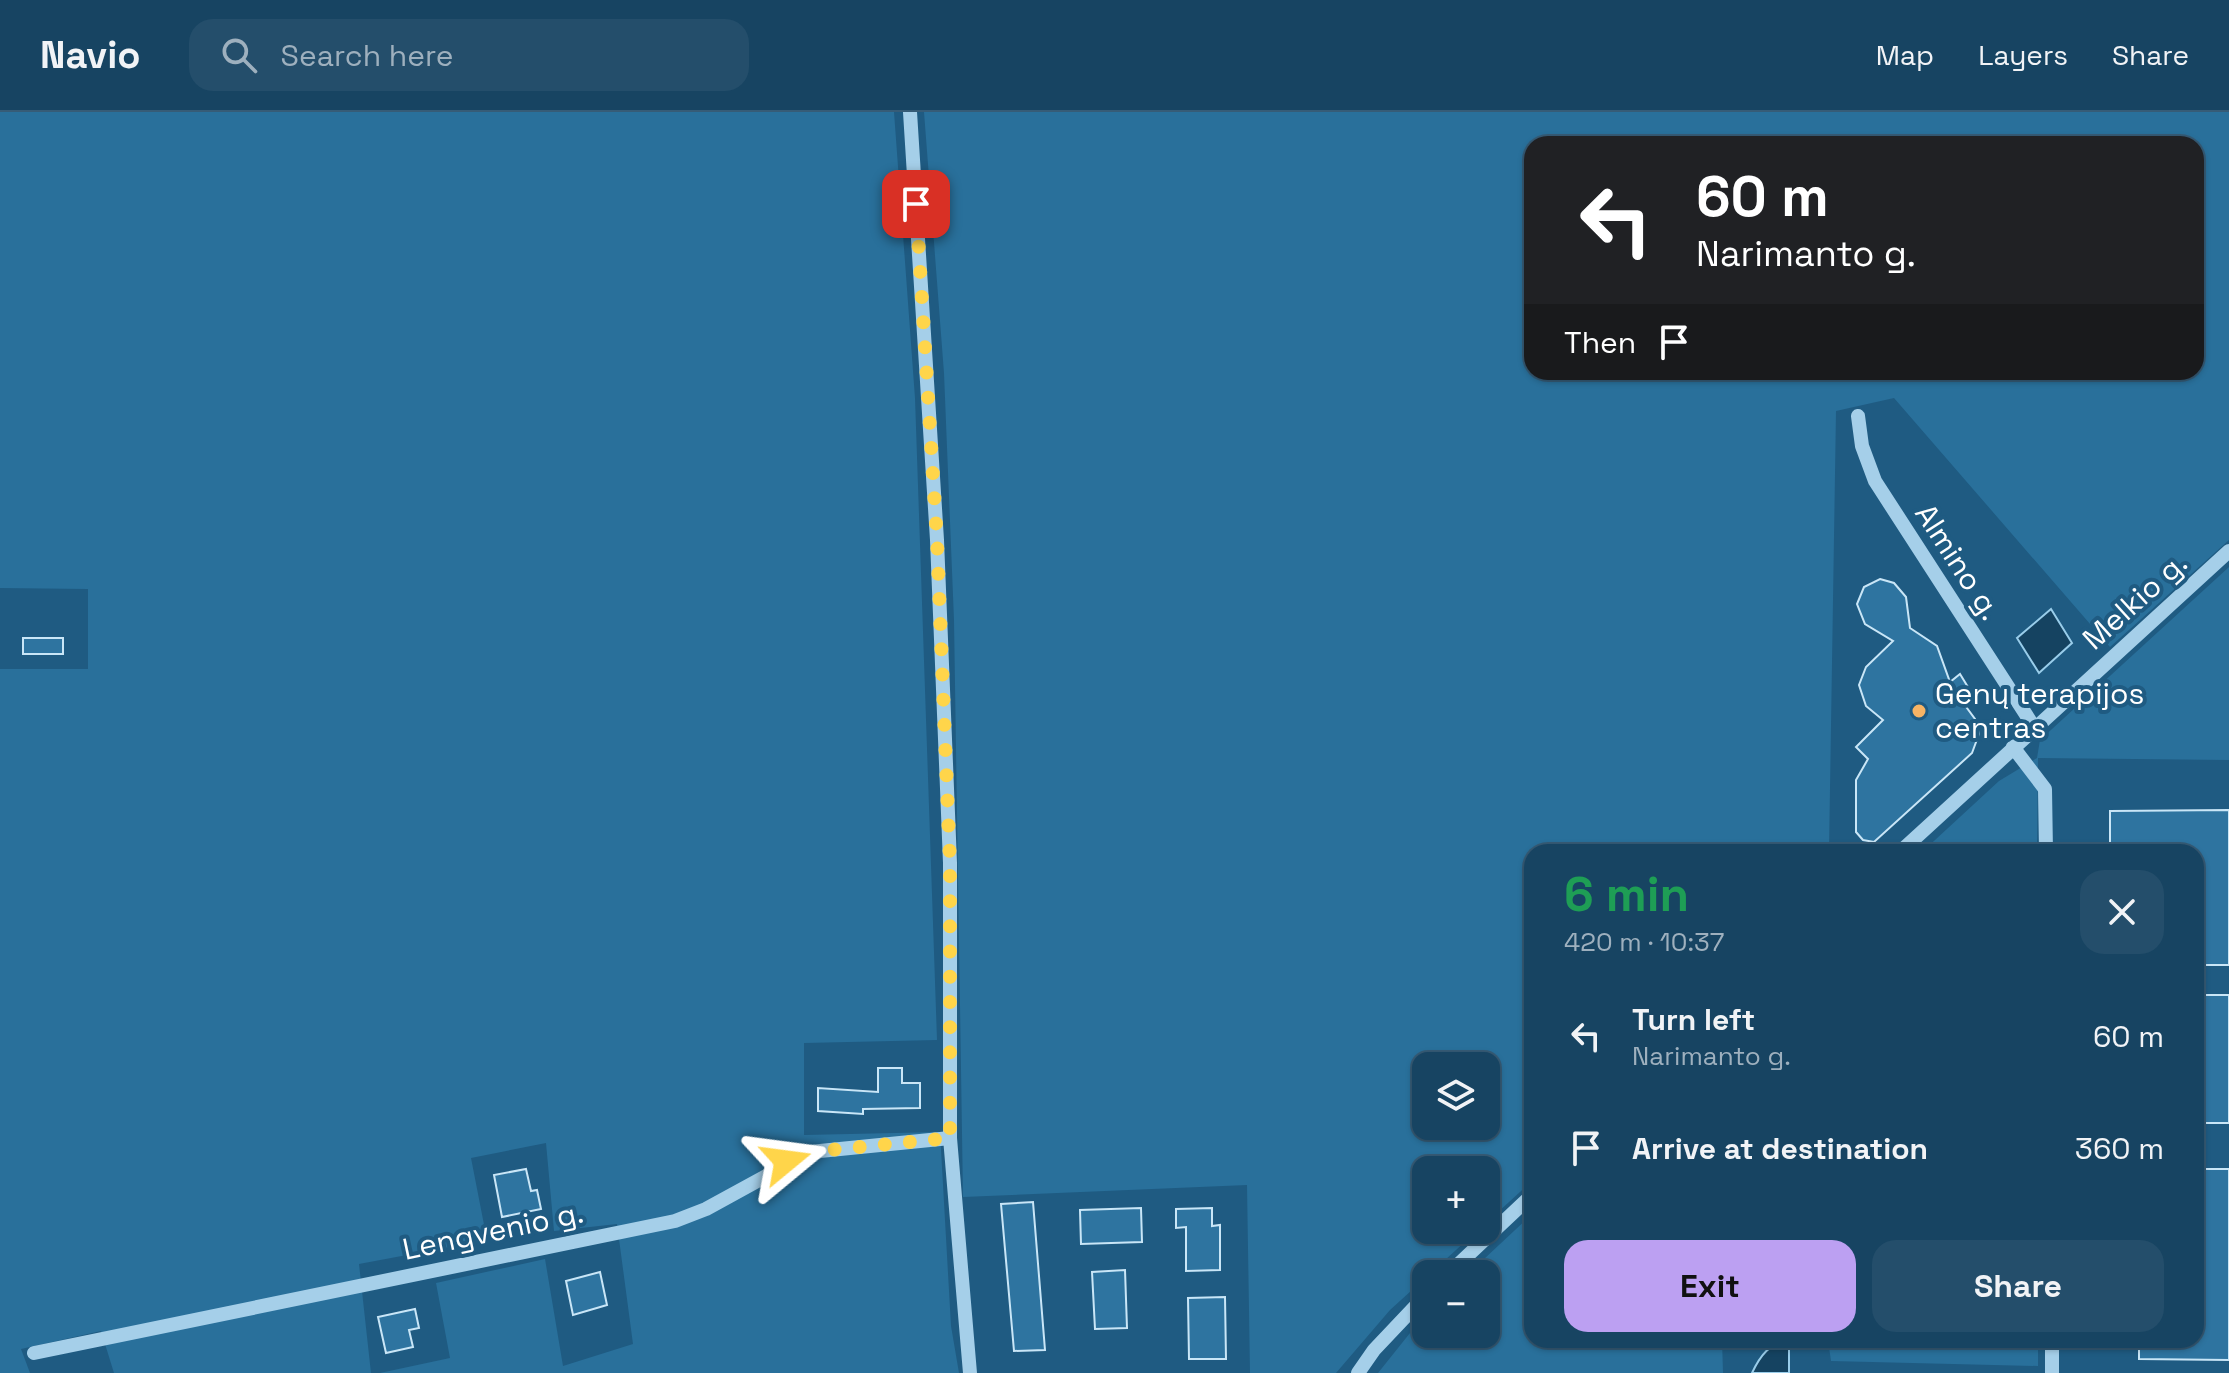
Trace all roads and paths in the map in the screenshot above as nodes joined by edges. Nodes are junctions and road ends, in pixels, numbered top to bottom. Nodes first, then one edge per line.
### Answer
1 (910, 112) edge
2 (1858, 416) dead end
3 (2229, 551) edge
4 (2034, 727) junction
5 (2013, 747) junction
6 (1909, 844) edge
7 (2046, 844) edge
8 (950, 1138) junction
9 (1524, 1203) edge
10 (1463, 1260) edge
11 (1412, 1310) edge
12 (2052, 1348) edge
13 (34, 1353) dead end
14 (970, 1373) edge
15 (1358, 1373) edge
16 (2052, 1373) edge

1 - 8 street
2 - 4 street, Almino g.
3 - 4 street, Melkio g.
4 - 5 street, Melkio g.
5 - 6 street, Melkio g.
5 - 7 street
8 - 13 street, Lengvenio g.
8 - 14 street
9 - 10 street
11 - 15 street
12 - 16 street

